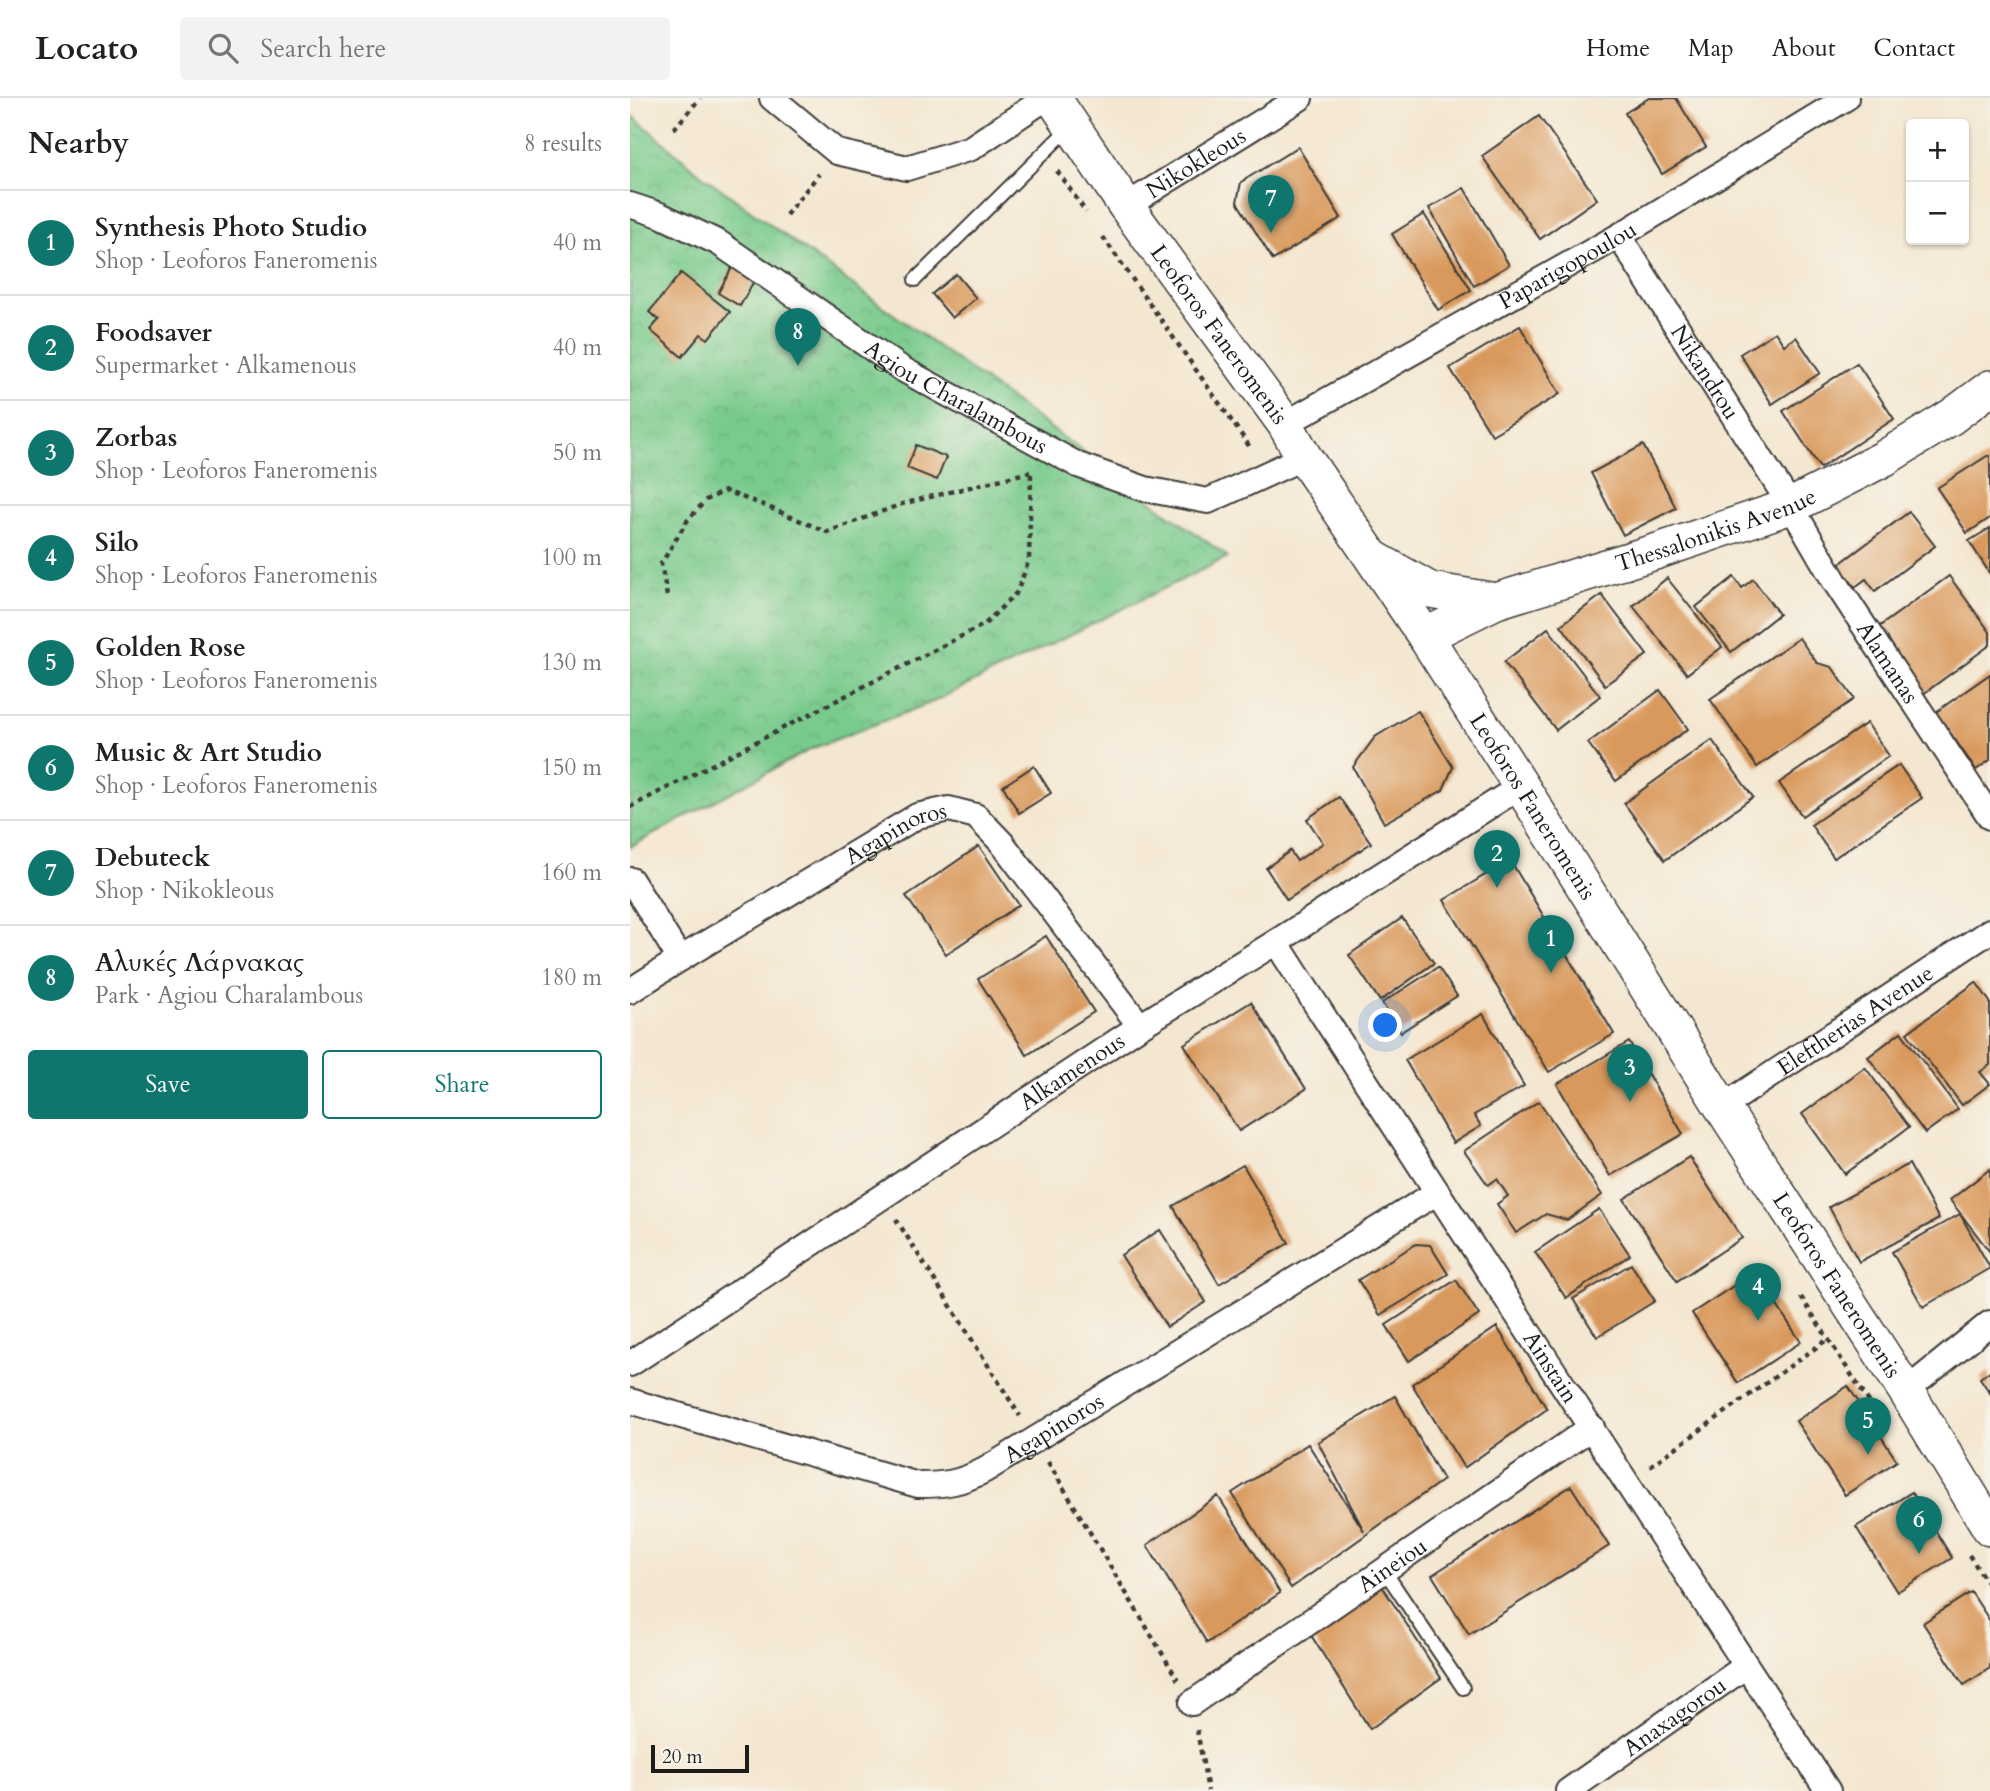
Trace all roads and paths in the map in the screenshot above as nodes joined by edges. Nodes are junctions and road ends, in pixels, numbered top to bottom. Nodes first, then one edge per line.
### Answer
1 (700, 98) edge
2 (772, 98) edge
3 (1046, 98) edge
4 (1300, 98) edge
5 (1846, 98) edge
6 (1062, 112) edge
7 (674, 129) dead end
8 (837, 152) junction
9 (1044, 153) junction
10 (630, 205) edge
11 (1126, 206) junction
12 (786, 215) dead end
13 (1092, 222) dead end
14 (1100, 233) dead end
15 (1619, 236) junction
16 (915, 280) dead end
17 (1990, 388) edge
18 (1284, 424) junction
19 (1032, 440) junction
20 (1304, 457) junction
21 (1031, 472) junction
22 (1268, 474) junction
23 (1791, 506) junction
24 (1370, 556) junction
25 (667, 596) dead end
26 (1496, 601) junction
27 (1424, 636) junction
28 (1521, 786) junction
29 (630, 807) edge
30 (1990, 817) edge
31 (631, 880) edge
32 (1990, 931) edge
33 (1276, 942) junction
34 (680, 959) junction
35 (630, 991) edge
36 (1140, 1026) junction
37 (1722, 1107) junction
38 (1436, 1193) junction
39 (882, 1197) junction
40 (1858, 1317) junction
41 (1990, 1323) edge
42 (630, 1364) edge
43 (1906, 1391) junction
44 (630, 1401) edge
45 (1592, 1427) junction
46 (1035, 1440) junction
47 (1626, 1482) junction
48 (1990, 1528) edge
49 (1384, 1570) junction
50 (1746, 1666) junction
51 (1462, 1688) dead end
52 (1192, 1703) junction
53 (1208, 1791) edge
54 (1567, 1791) edge
55 (1828, 1791) edge

1 - 7 path
2 - 8 street
3 - 8 street
4 - 11 street, Nikokleous
5 - 15 street, Paparigopoulou
6 - 9 lane
6 - 11 main road, Leoforos Faneromenis
8 - 12 path
9 - 13 path
9 - 16 lane
10 - 19 street, Agiou Charalambous
11 - 18 main road, Leoforos Faneromenis
14 - 22 path
15 - 18 street, Paparigopoulou
15 - 23 street, Nikandrou
17 - 23 main road, Thessalonikis Avenue
18 - 20 main road, Leoforos Faneromenis
19 - 21 path
19 - 22 street, Agiou Charalambous
20 - 22 street, Agiou Charalambous
20 - 24 main road, Leoforos Faneromenis
21 - 25 path
21 - 29 path
23 - 26 main road, Thessalonikis Avenue
23 - 30 street, Alamanas
24 - 26 main road
24 - 27 main road, Leoforos Faneromenis
26 - 27 main road, Thessalonikis Avenue
27 - 28 main road, Leoforos Faneromenis
28 - 33 street, Alkamenous
28 - 37 main road, Leoforos Faneromenis
31 - 34 street
32 - 37 street, Eleftherias Avenue
33 - 36 street, Alkamenous
33 - 38 street, Ainstain
34 - 35 street, Agapinoros
34 - 36 street, Agapinoros
36 - 39 street, Alkamenous
37 - 40 main road, Leoforos Faneromenis
38 - 45 street, Ainstain
38 - 46 street, Agapinoros
39 - 42 street, Alkamenous
39 - 46 path
40 - 43 main road, Leoforos Faneromenis
40 - 47 path
41 - 43 street
43 - 48 main road, Leoforos Faneromenis
44 - 46 street, Agapinoros
45 - 47 street, Ainstain
45 - 49 street, Aineiou
46 - 52 path
47 - 50 street, Ainstain
49 - 51 lane
49 - 52 street, Aineiou
50 - 54 street, Anaxagorou
50 - 55 street, Ainstain
52 - 53 path

